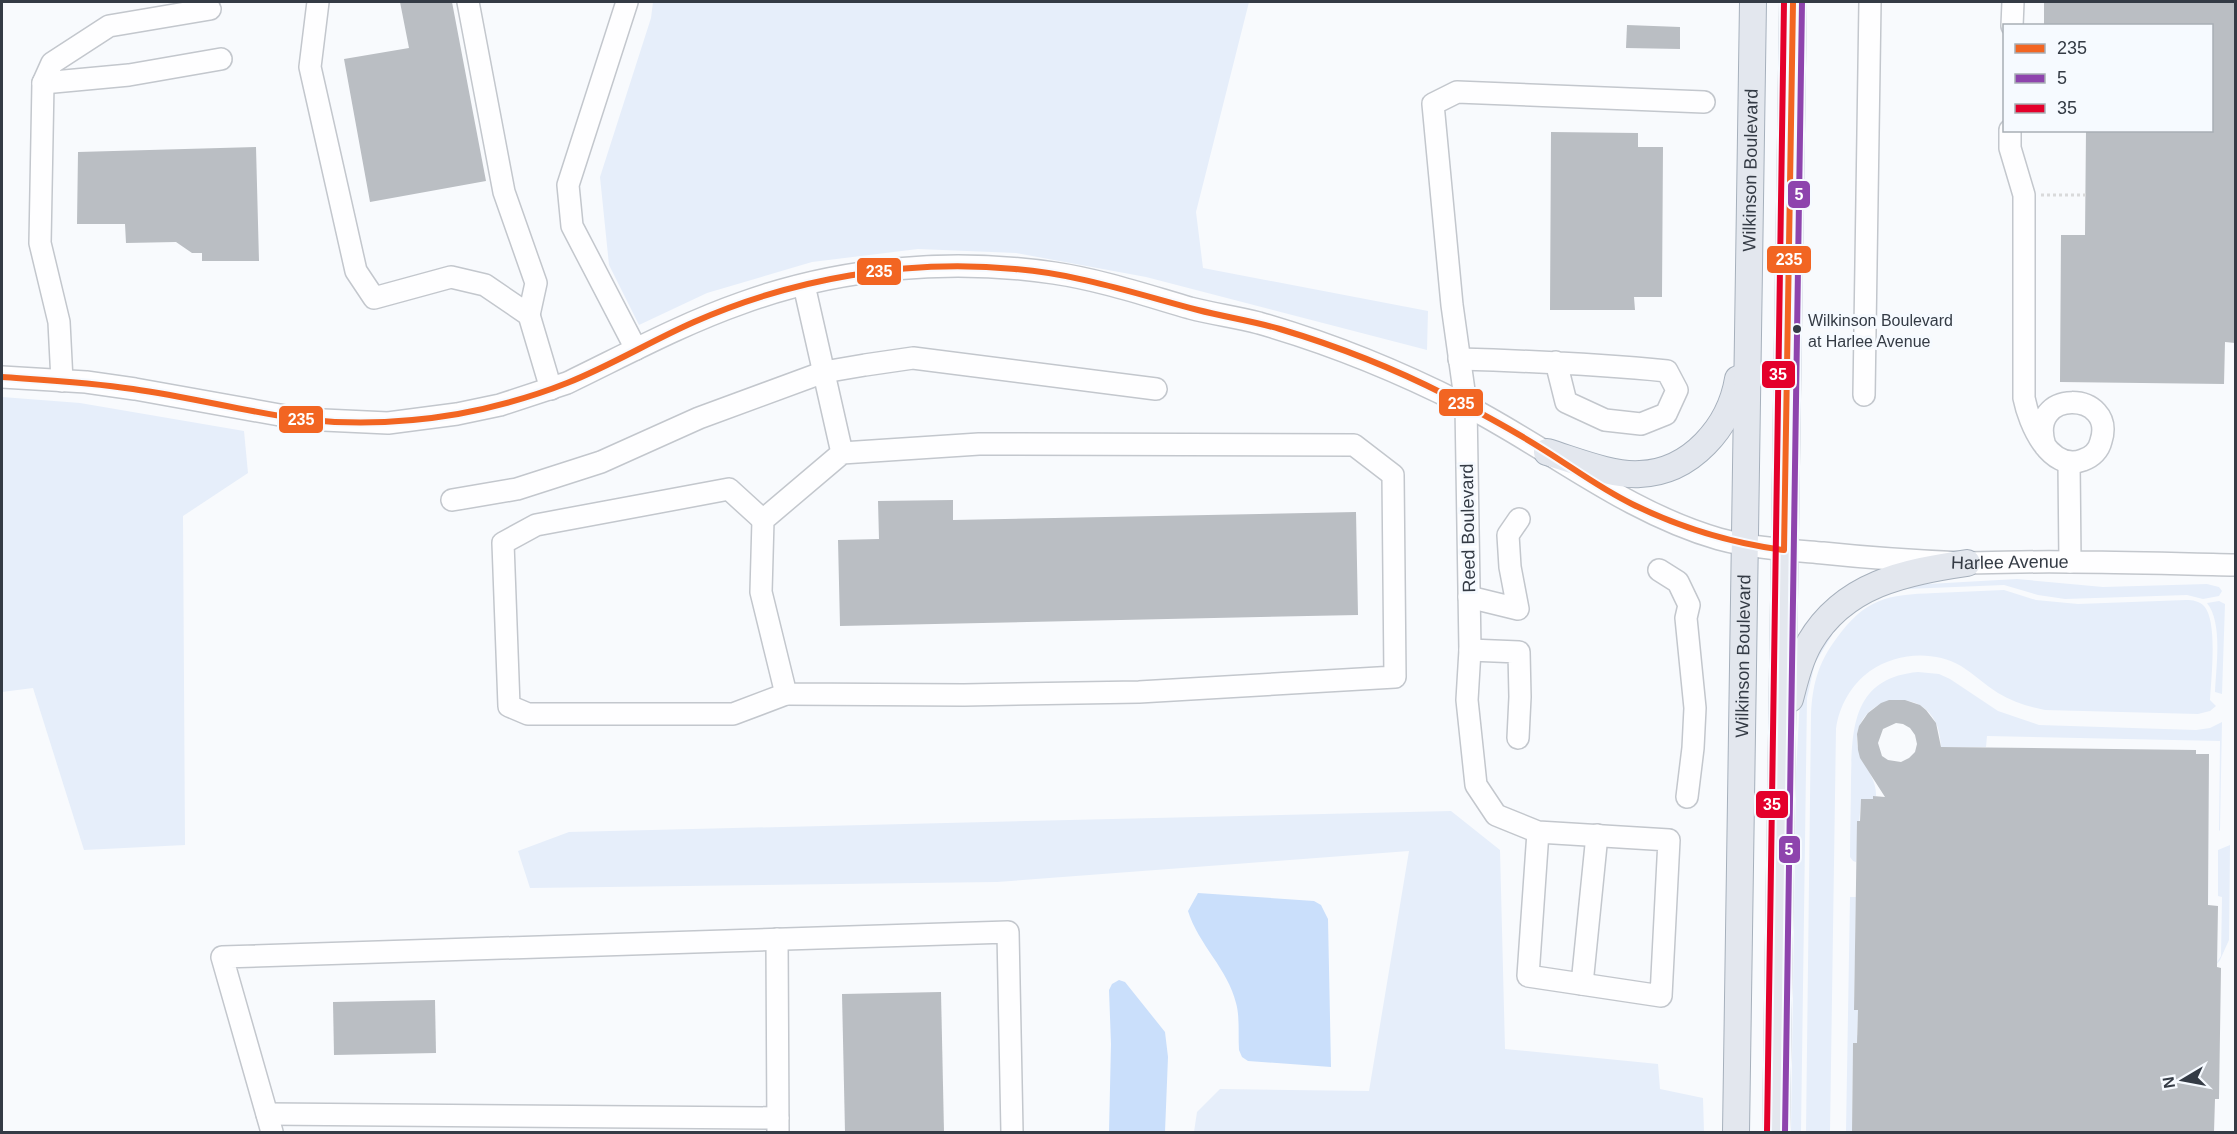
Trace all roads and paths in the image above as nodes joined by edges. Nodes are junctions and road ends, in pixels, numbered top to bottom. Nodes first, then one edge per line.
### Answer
1 (318, 2) edge
2 (468, 2) edge
3 (627, 2) edge
4 (1753, 2) edge
5 (1793, 2) edge
6 (1870, 2) edge
7 (2013, 2) edge
8 (210, 9) dead end
9 (2013, 24) edge
10 (221, 59) dead end
11 (43, 83) junction
12 (1704, 102) dead end
13 (2010, 132) edge
14 (2037, 195) dead end
15 (2086, 195) dead end
16 (804, 285) junction
17 (529, 315) junction
18 (1747, 323) junction
19 (636, 350) junction
20 (1459, 359) junction
21 (1556, 362) junction
22 (824, 372) junction
23 (2, 377) edge
24 (62, 381) junction
25 (551, 389) junction
26 (1156, 389) dead end
27 (1864, 395) dead end
28 (1466, 405) junction
29 (2045, 446) junction
30 (1547, 452) junction
31 (842, 453) junction
32 (2069, 462) junction
33 (452, 500) dead end
34 (1519, 519) dead end
35 (763, 520) junction
36 (1743, 544) junction
37 (1784, 550) junction
38 (2070, 561) junction
39 (1967, 563) junction
40 (2235, 565) edge
41 (1659, 570) dead end
42 (1469, 597) junction
43 (1470, 650) junction
44 (786, 694) junction
45 (1518, 738) dead end
46 (1781, 746) junction
47 (1687, 797) dead end
48 (1538, 832) junction
49 (1597, 835) junction
50 (777, 939) junction
51 (1582, 984) junction
52 (269, 1123) edge
53 (778, 1125) edge
54 (1012, 1132) edge
55 (1736, 1132) edge
56 (1776, 1132) edge

1 - 17 street
2 - 17 street
3 - 19 street
4 - 18 main road, Wilkinson Boulevard
5 - 37 main road
6 - 27 street
7 - 9 street
8 - 11 street
10 - 11 street
11 - 24 street
12 - 20 street, Reed Boulevard
13 - 29 street
14 - 15 path
16 - 19 street, Harlee Avenue
16 - 22 street
16 - 28 street, Harlee Avenue
17 - 25 street
18 - 30 main road
18 - 36 main road, Wilkinson Boulevard
19 - 25 street, Harlee Avenue
20 - 21 street
20 - 28 street, Reed Boulevard
21 - 21 street
22 - 26 street
22 - 31 street
22 - 33 street
23 - 24 street, Harlee Avenue
24 - 25 street, Harlee Avenue
28 - 30 street, Harlee Avenue
28 - 42 street, Reed Boulevard
29 - 32 street
29 - 32 street
30 - 36 street, Harlee Avenue
31 - 35 street
31 - 44 street
32 - 38 street
34 - 42 street
35 - 44 street
35 - 44 street
36 - 37 street, Harlee Avenue
36 - 55 main road, Wilkinson Boulevard
37 - 39 street, Harlee Avenue
37 - 46 main road
38 - 39 street, Harlee Avenue
38 - 40 street, Harlee Avenue
39 - 46 main road
41 - 47 street
42 - 43 street, Reed Boulevard
43 - 45 street
43 - 48 street, Reed Boulevard
46 - 56 main road
48 - 49 street, Reed Boulevard
48 - 51 street
49 - 51 street
49 - 51 street, Reed Boulevard
50 - 52 street
50 - 53 street
50 - 54 street
52 - 53 street

